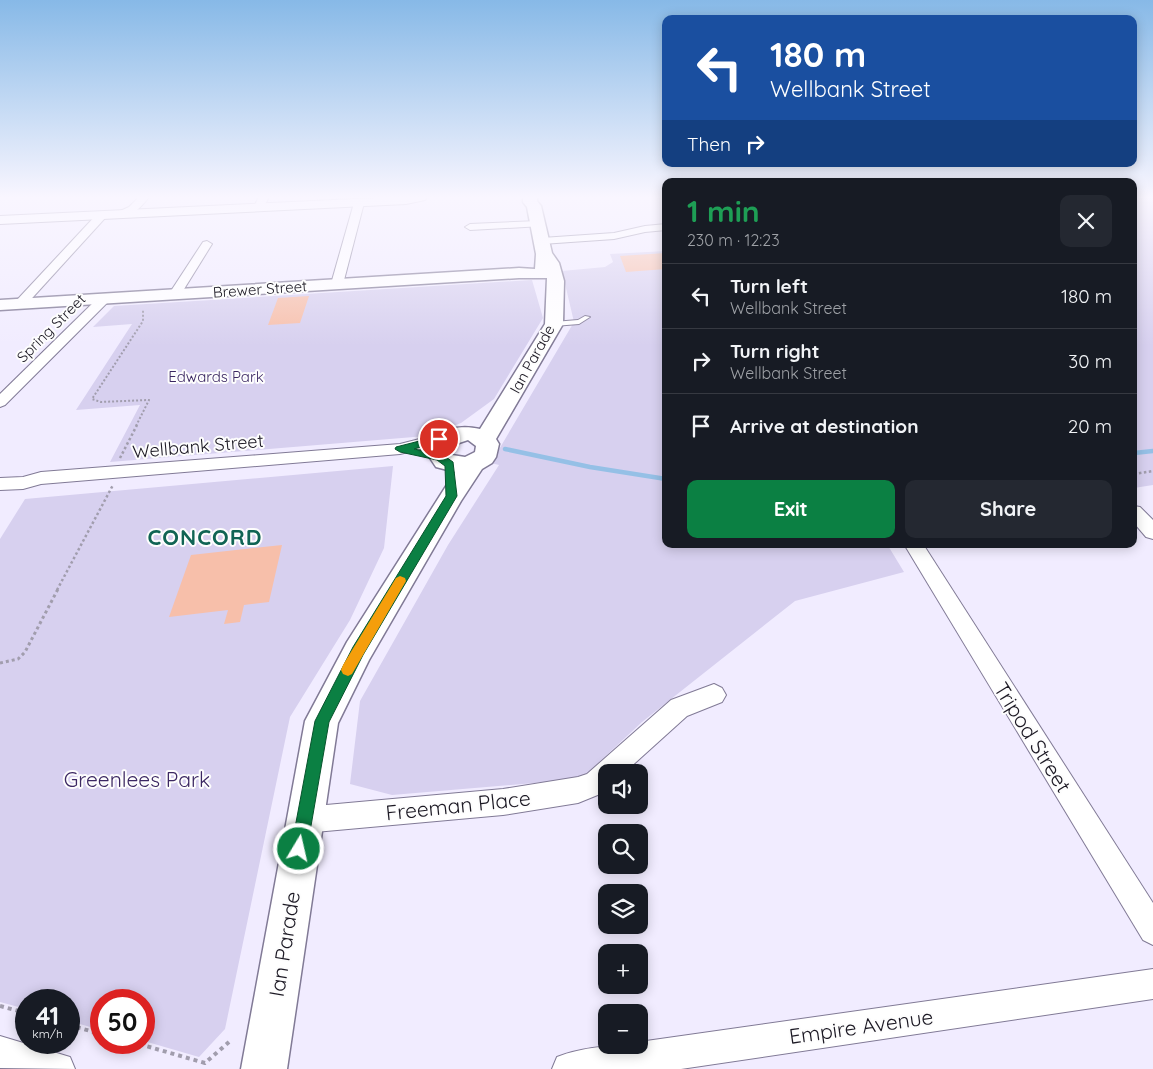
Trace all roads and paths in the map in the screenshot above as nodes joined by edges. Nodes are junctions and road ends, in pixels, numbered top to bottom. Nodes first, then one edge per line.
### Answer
1 (73, 247) edge
2 (205, 247) edge
3 (347, 247) edge
4 (542, 247) edge
5 (587, 247) edge
6 (545, 264) junction
7 (337, 284) junction
8 (175, 294) junction
9 (104, 298) junction
10 (143, 303) dead end
11 (20, 304) junction
12 (0, 305) edge
13 (587, 317) dead end
14 (554, 324) junction
15 (0, 402) edge
16 (500, 411) junction
17 (458, 434) junction
18 (485, 439) junction
19 (400, 449) junction
20 (118, 461) dead end
21 (445, 461) junction
22 (474, 463) junction
23 (1153, 471) edge
24 (1137, 474) edge
25 (0, 484) edge
26 (108, 485) dead end
27 (452, 496) junction
28 (1137, 515) edge
29 (1153, 532) edge
30 (915, 548) edge
31 (0, 663) edge
32 (714, 695) dead end
33 (617, 764) edge
34 (598, 780) edge
35 (304, 820) junction
36 (1153, 930) edge
37 (1153, 984) edge
38 (0, 1006) edge
39 (15, 1010) edge
40 (229, 1042) dead end
41 (155, 1048) edge
42 (0, 1052) edge
43 (58, 1069) edge
44 (264, 1069) edge
45 (569, 1069) edge

1 - 11 street
2 - 8 street
3 - 7 street
4 - 6 main road, Ian Parade
5 - 6 street
6 - 7 main road, Brewer Street
6 - 14 main road, Ian Parade
7 - 8 main road, Brewer Street
8 - 9 main road, Brewer Street
9 - 11 main road, Brewer Street
9 - 15 street, Spring Street
10 - 20 path
11 - 12 main road, Brewer Street
13 - 14 lane
14 - 16 main road, Ian Parade
16 - 17 main road, Ian Parade
16 - 18 main road, Ian Parade
17 - 18 main road
17 - 19 street, Wellbank Street
17 - 21 main road
18 - 22 main road
19 - 21 street, Wellbank Street
19 - 25 street, Wellbank Street
21 - 22 main road
21 - 27 main road
22 - 27 main road, Ian Parade
23 - 24 path
26 - 31 path
27 - 35 main road, Ian Parade
28 - 29 street
30 - 36 street, Tripod Street
32 - 33 street, Freeman Place
34 - 35 street, Freeman Place
35 - 44 main road, Ian Parade
37 - 45 street, Empire Avenue
38 - 39 path
40 - 41 path
42 - 43 street

